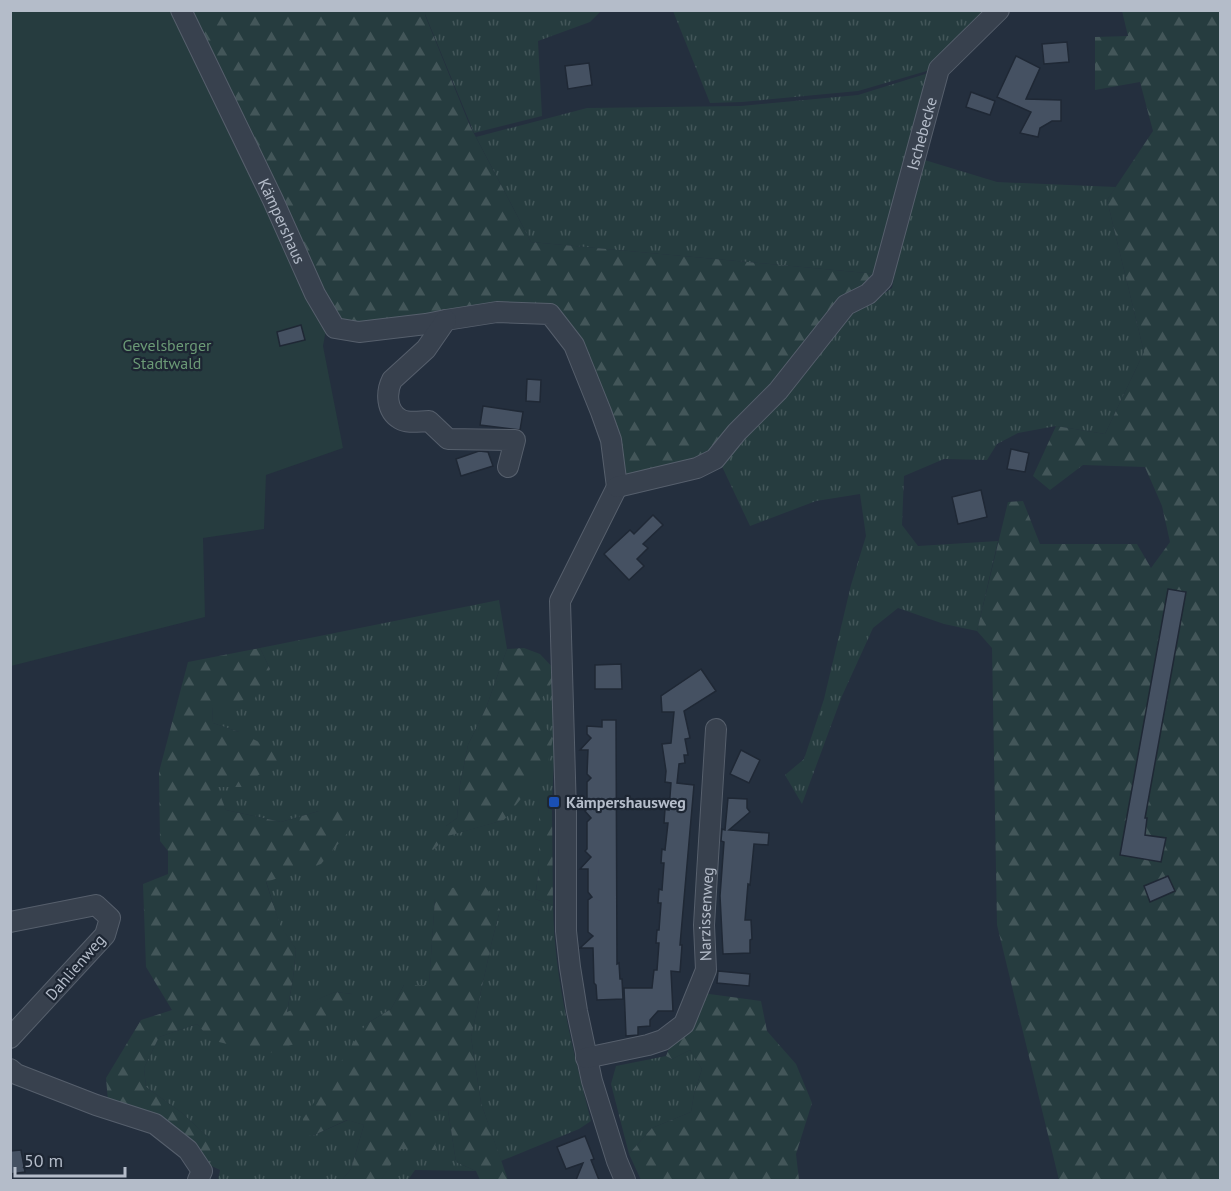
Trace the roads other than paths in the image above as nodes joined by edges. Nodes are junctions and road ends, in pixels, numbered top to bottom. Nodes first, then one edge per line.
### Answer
1 (181, 10) edge
2 (999, 10) edge
3 (446, 320) junction
4 (508, 467) dead end
5 (617, 487) junction
6 (716, 729) dead end
7 (10, 922) edge
8 (10, 1038) edge
9 (586, 1058) junction
10 (10, 1069) edge
11 (198, 1180) edge
12 (625, 1180) edge

1 - 3 street, Kämpershaus
2 - 5 street, Ischebecke
3 - 4 street
3 - 5 street, Kämpershaus
5 - 9 street
6 - 9 street, Narzissenweg
7 - 8 street, Dahlienweg
9 - 12 street
10 - 11 street

